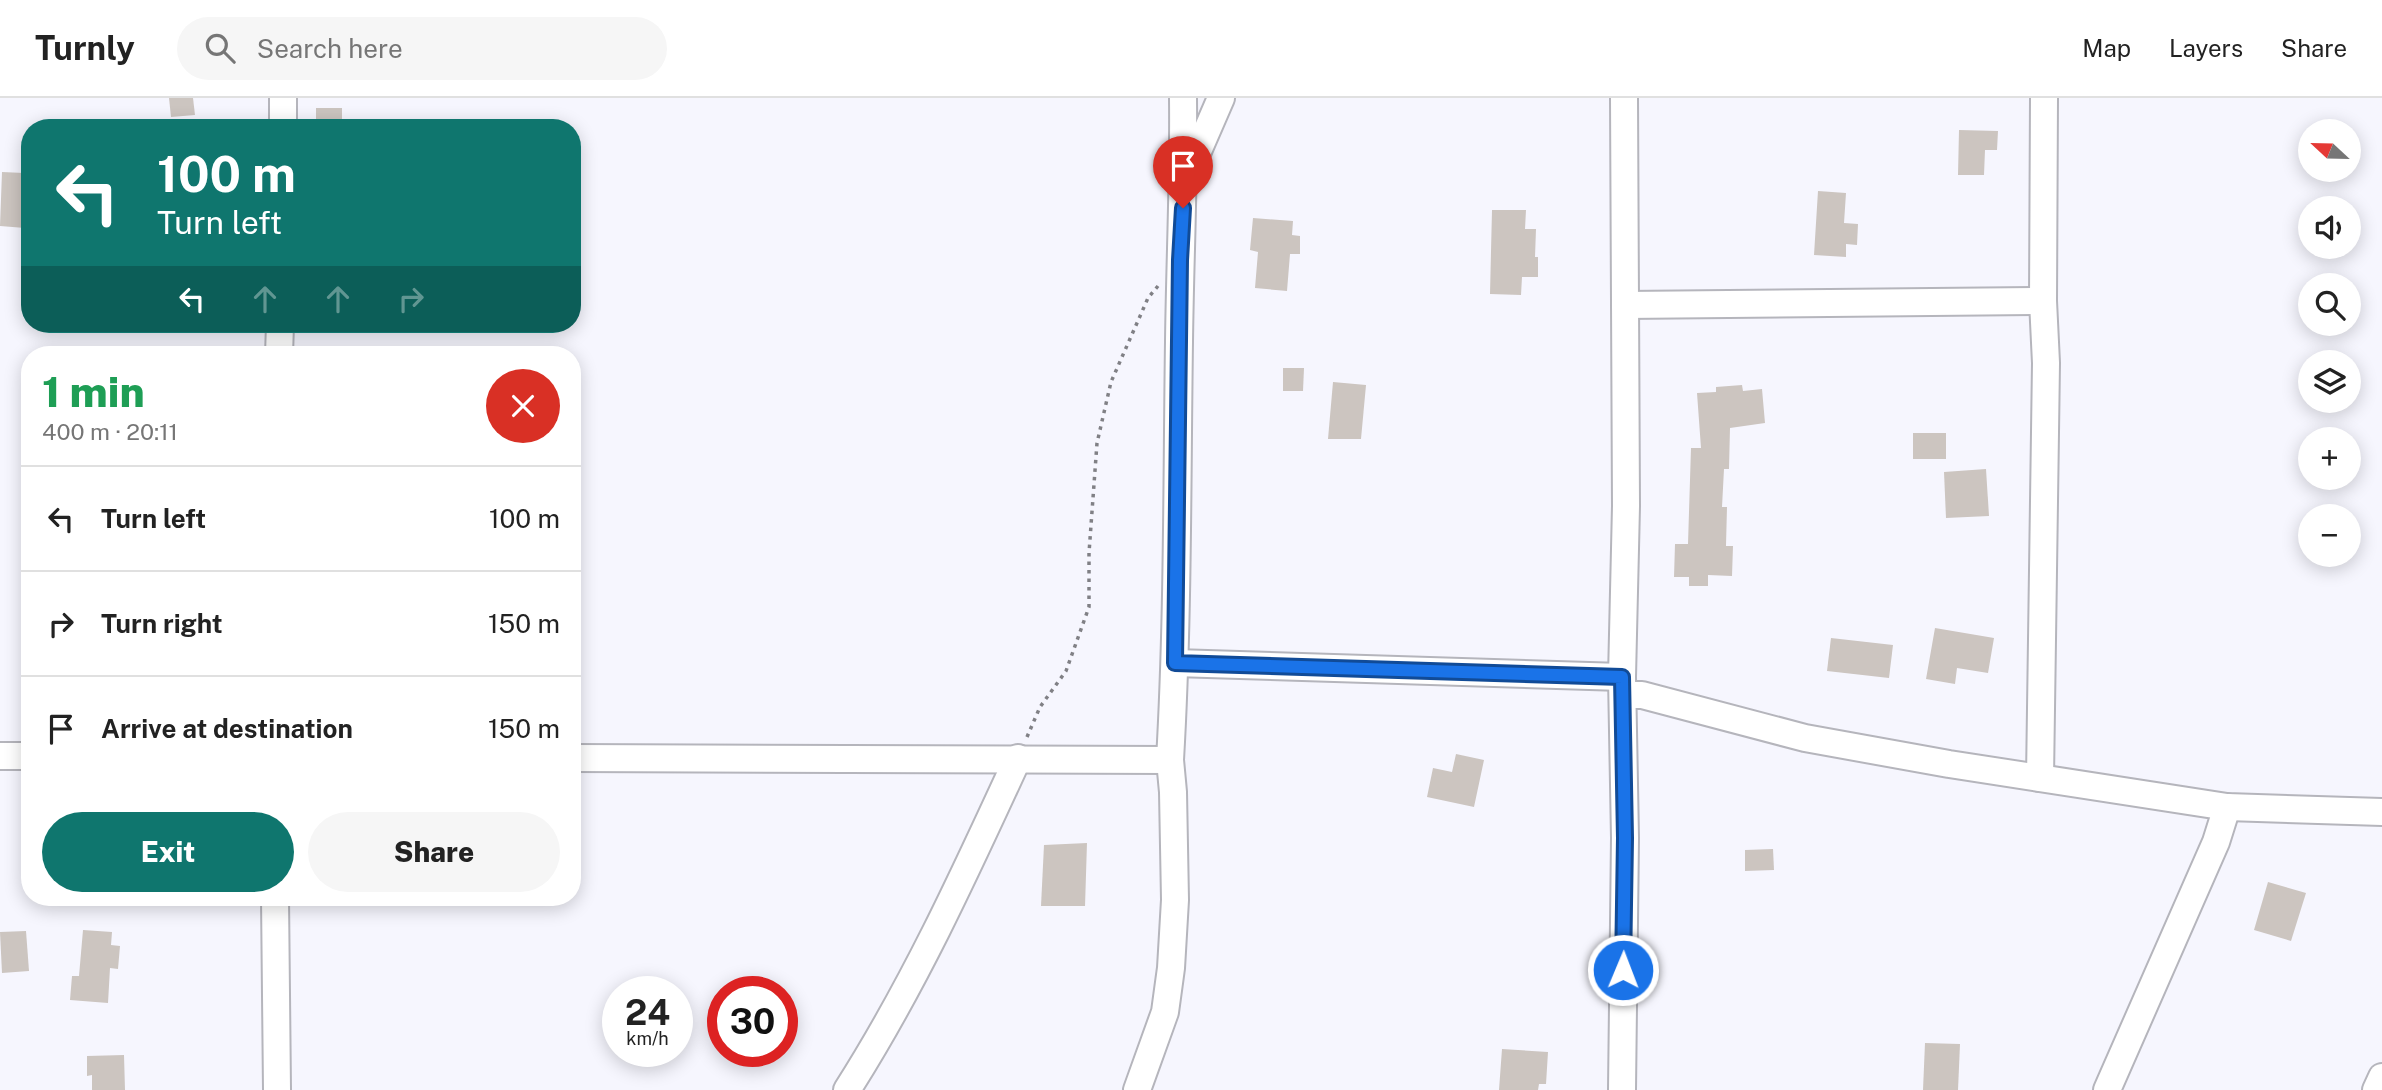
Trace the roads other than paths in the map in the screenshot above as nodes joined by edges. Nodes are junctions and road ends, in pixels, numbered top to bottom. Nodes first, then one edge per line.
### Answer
1 (283, 98) edge
2 (1183, 98) edge
3 (1221, 98) edge
4 (1624, 98) edge
5 (2044, 98) edge
6 (283, 119) edge
7 (1184, 182) junction
8 (2043, 301) junction
9 (1625, 305) junction
10 (1175, 663) junction
11 (1622, 686) junction
12 (0, 756) edge
13 (21, 756) edge
14 (581, 758) edge
15 (1018, 758) junction
16 (1170, 760) junction
17 (2040, 778) junction
18 (2227, 807) junction
19 (2382, 812) edge
20 (275, 906) edge
21 (2382, 1077) edge
22 (278, 1090) edge
23 (847, 1090) edge
24 (1137, 1090) edge
25 (1622, 1090) edge
26 (2107, 1090) edge
27 (2376, 1090) edge

1 - 6 street
2 - 7 street
3 - 7 street
4 - 9 street
5 - 8 street
7 - 10 street
8 - 9 street
8 - 17 street
9 - 11 street
10 - 11 street
10 - 16 street
11 - 17 street
11 - 25 street
12 - 13 street
14 - 15 street
15 - 16 street
15 - 23 street
16 - 24 street
17 - 18 street
18 - 19 street
18 - 26 street
20 - 22 street
21 - 27 street

